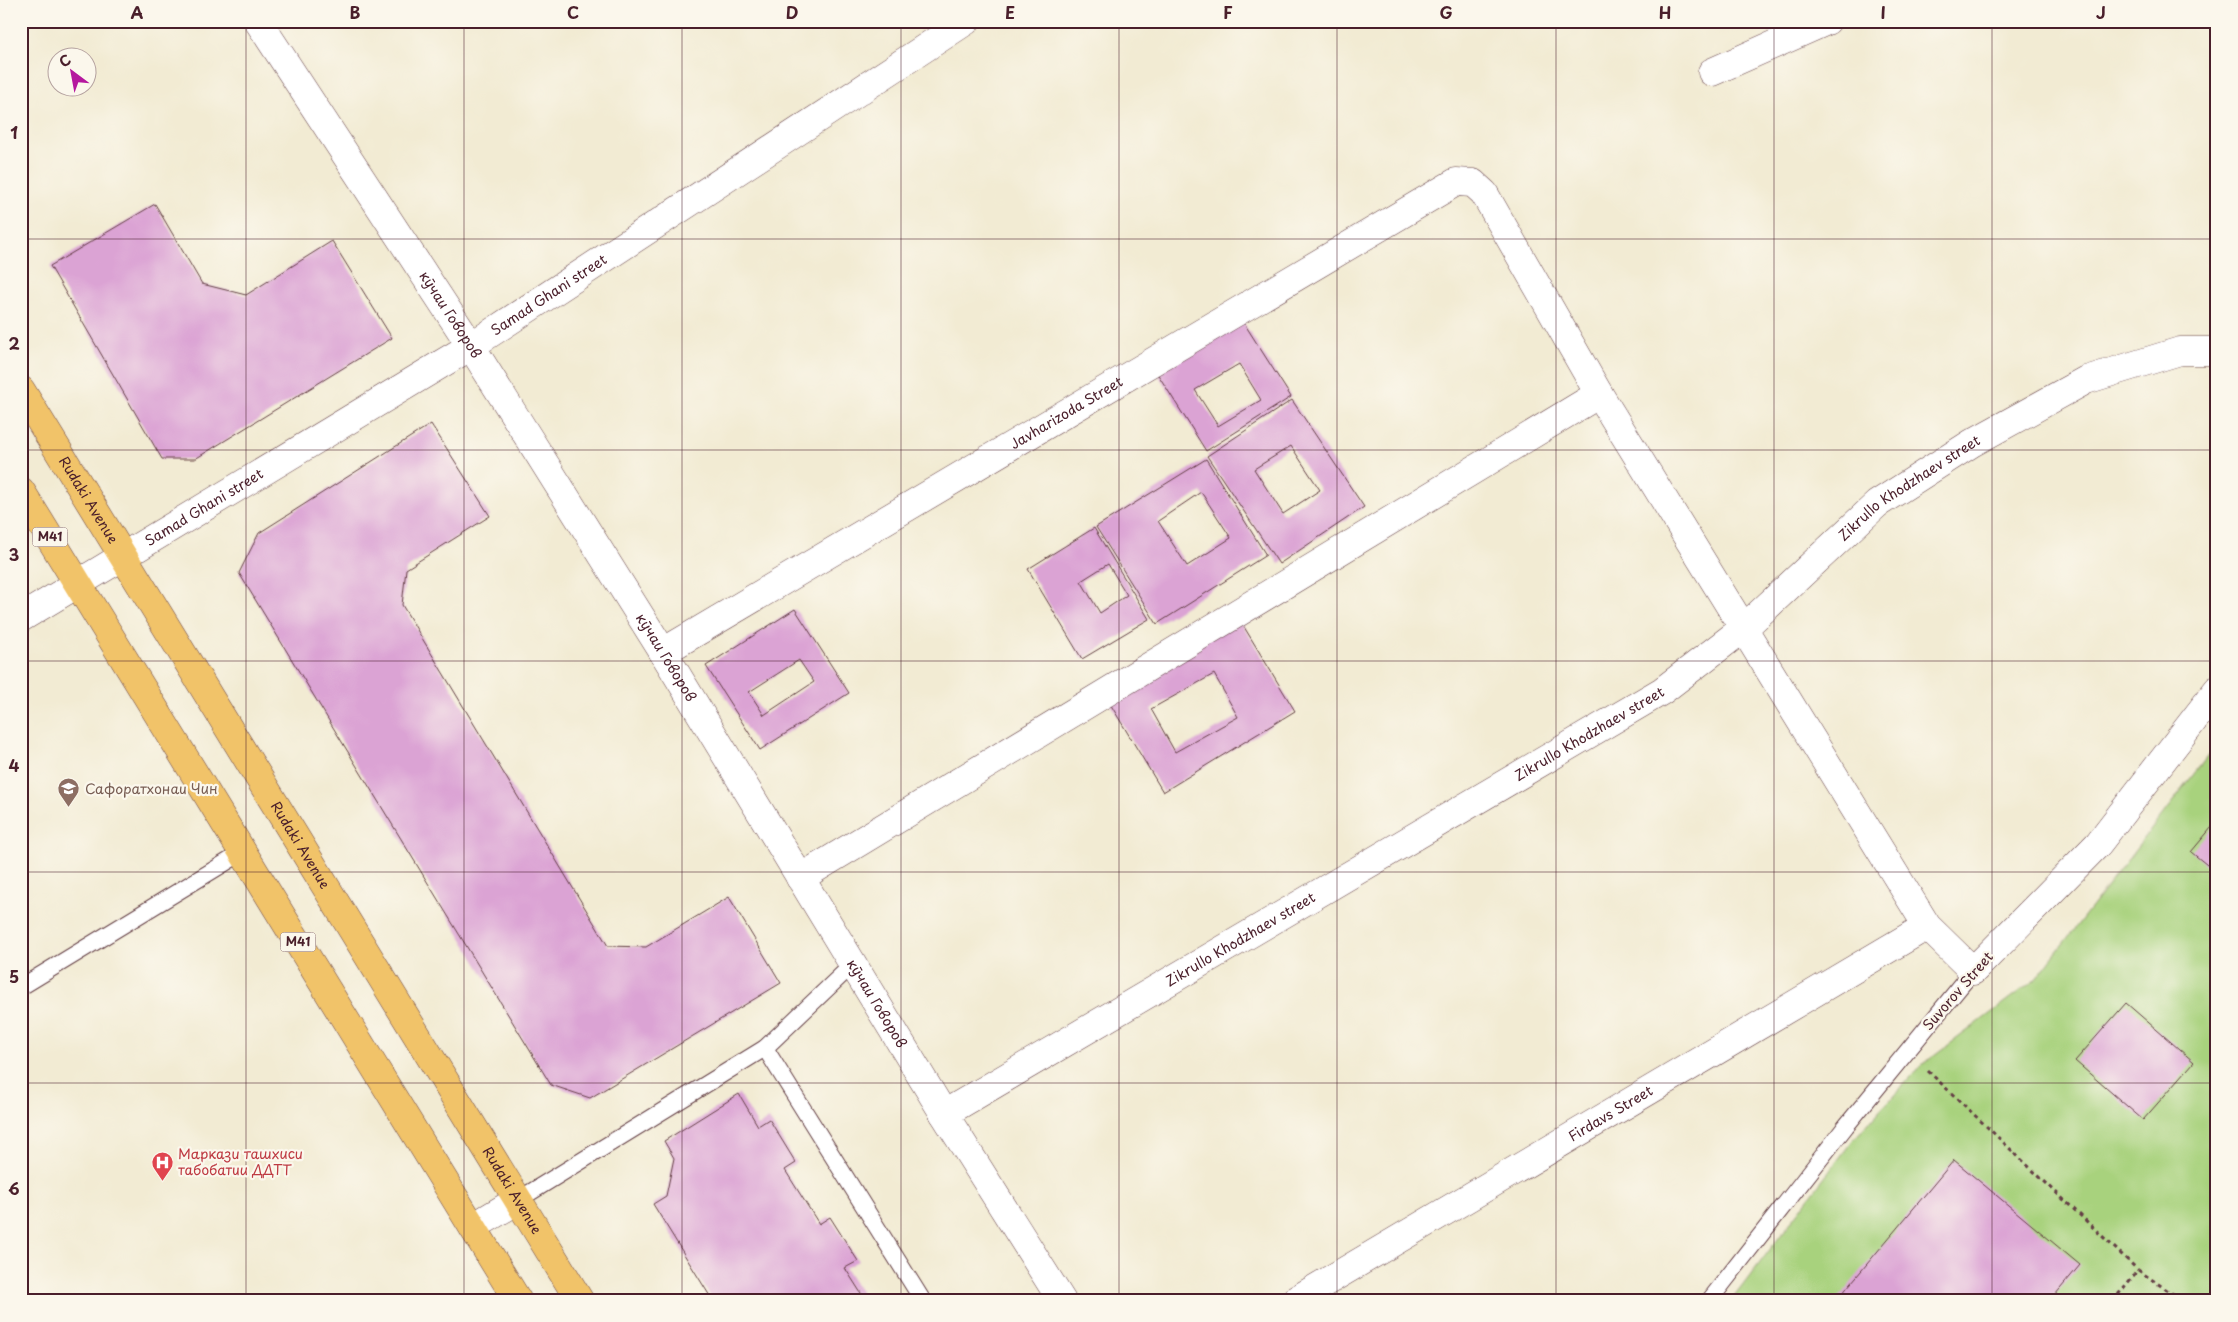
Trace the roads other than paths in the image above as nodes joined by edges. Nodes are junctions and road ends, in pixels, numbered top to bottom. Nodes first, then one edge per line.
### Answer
1 (258, 21) edge
2 (966, 21) edge
3 (1827, 21) edge
4 (1712, 72) dead end
5 (471, 346) junction
6 (2217, 351) edge
7 (21, 390) edge
8 (1599, 394) junction
9 (21, 491) edge
10 (123, 556) junction
11 (78, 583) junction
12 (21, 618) edge
13 (1744, 628) junction
14 (663, 652) junction
15 (2217, 690) edge
16 (243, 852) junction
17 (800, 878) junction
18 (1927, 926) junction
19 (852, 964) junction
20 (1973, 971) junction
21 (21, 987) edge
22 (765, 1048) junction
23 (944, 1114) junction
24 (518, 1200) junction
25 (473, 1227) junction
26 (518, 1301) edge
27 (580, 1301) edge
28 (923, 1301) edge
29 (1062, 1301) edge
30 (1294, 1301) edge
31 (1709, 1301) edge

1 - 5 street, кӯчаи Говоров
2 - 5 street, Samad Ghani street
3 - 4 street
5 - 10 street, Samad Ghani street
5 - 14 street, кӯчаи Говоров
6 - 13 street, Zikrullo Khodzhaev street
7 - 10 highway, Rudaki Avenue
8 - 13 street
8 - 14 street, Javharizoda Street
8 - 17 street
9 - 11 highway, M41
10 - 11 street, Samad Ghani street
10 - 24 highway, Rudaki Avenue
11 - 12 street, Samad Ghani street
11 - 16 highway, M41
13 - 18 street
13 - 23 street, Zikrullo Khodzhaev street
14 - 17 street, кӯчаи Говоров
15 - 20 street, Suvorov Street
16 - 21 lane
16 - 25 highway, M41
17 - 19 street, кӯчаи Говоров
18 - 20 street
18 - 30 street, Firdavs Street
19 - 22 lane
19 - 23 street, кӯчаи Говоров
20 - 31 lane, Suvorov Street
22 - 24 lane
22 - 28 lane
23 - 29 street, кӯчаи Говоров
24 - 25 street
24 - 27 highway, Rudaki Avenue
25 - 26 highway, M41

